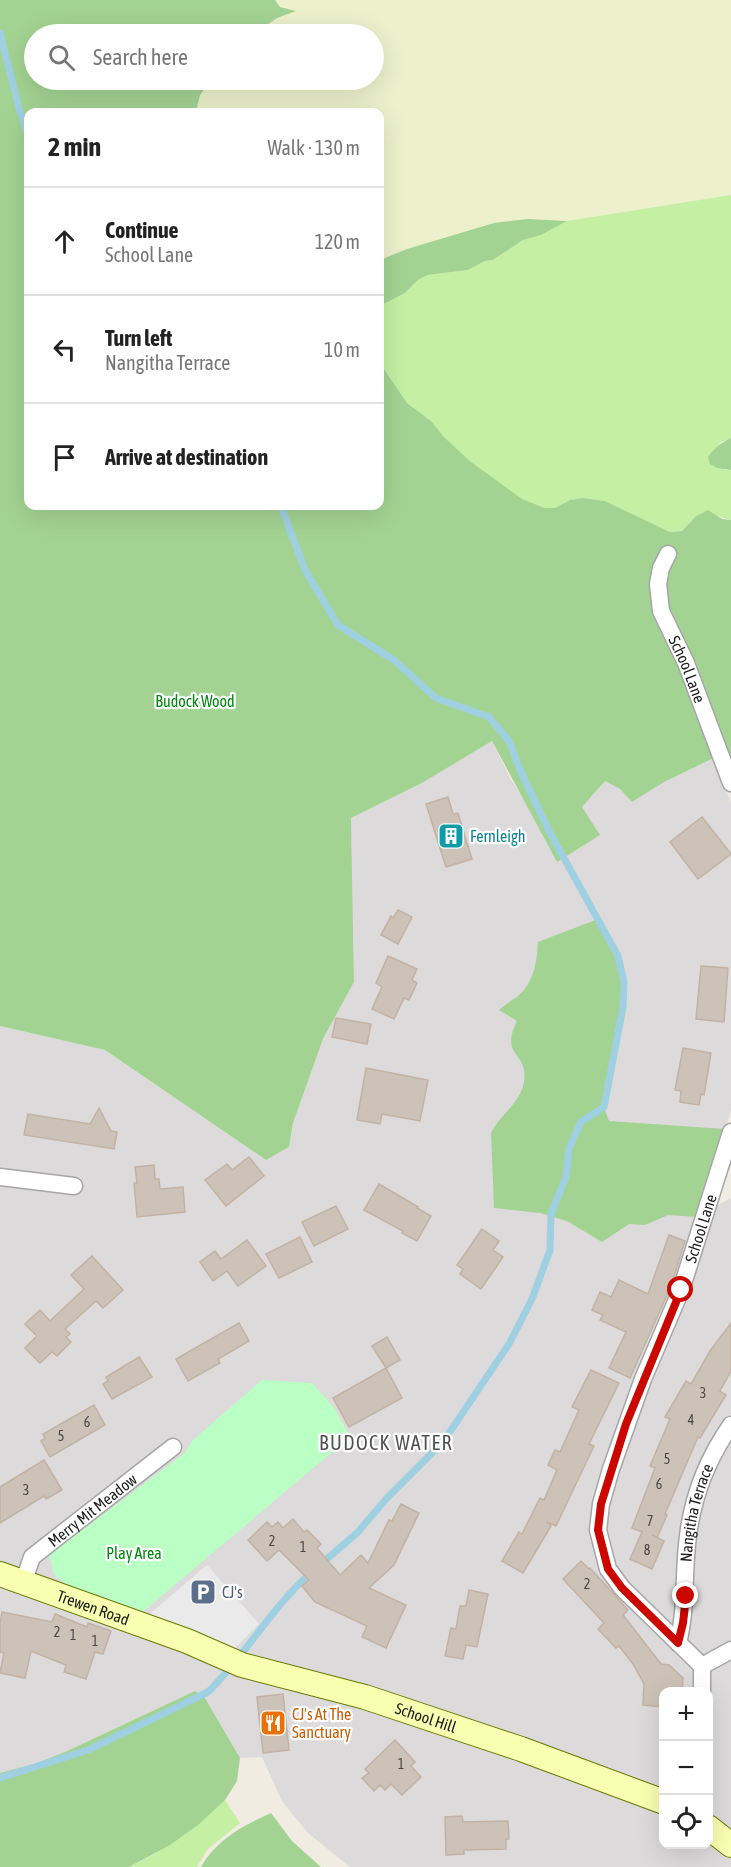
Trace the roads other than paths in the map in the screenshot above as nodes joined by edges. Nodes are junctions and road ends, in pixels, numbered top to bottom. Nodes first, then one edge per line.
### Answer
1 (668, 554) dead end
2 (731, 783) edge
3 (731, 1132) edge
4 (0, 1177) edge
5 (74, 1186) dead end
6 (731, 1425) edge
7 (173, 1447) dead end
8 (0, 1574) edge
9 (23, 1583) junction
10 (187, 1641) joint
11 (678, 1643) junction
12 (731, 1650) edge
13 (702, 1666) junction
14 (702, 1687) edge
15 (659, 1801) edge
16 (713, 1831) edge
17 (731, 1845) edge

1 - 2 street, School Lane
3 - 11 street, School Lane
4 - 5 street
6 - 11 street, Nangitha Terrace
7 - 9 street, Merry Mit Meadow
8 - 9 street, Trewen Road
9 - 10 street, Trewen Road
10 - 15 street, School Hill
11 - 13 street, School Lane
12 - 13 street
13 - 14 street
16 - 17 street

